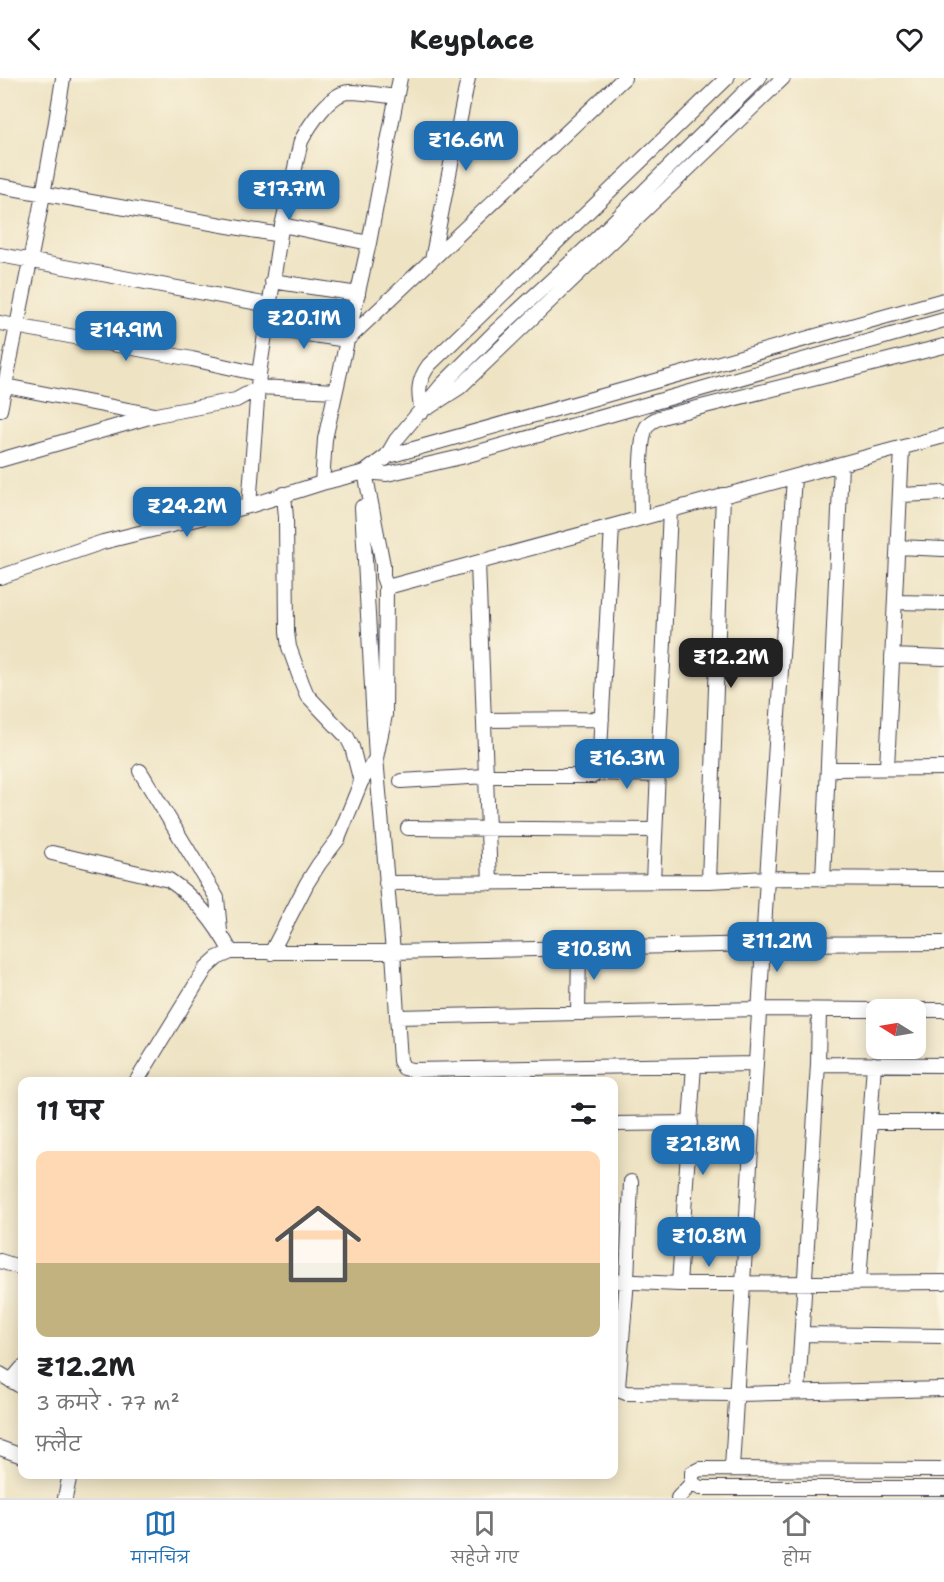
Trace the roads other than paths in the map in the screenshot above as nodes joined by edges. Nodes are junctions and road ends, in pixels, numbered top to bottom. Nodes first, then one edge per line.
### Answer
1 (63, 78) edge
2 (400, 78) edge
3 (468, 78) edge
4 (624, 78) edge
5 (728, 78) edge
6 (759, 78) edge
7 (783, 78) edge
8 (396, 97) junction
9 (0, 186) edge
10 (43, 194) junction
11 (281, 230) junction
12 (369, 243) junction
13 (0, 255) edge
14 (432, 260) junction
15 (29, 261) junction
16 (272, 281) junction
17 (358, 294) junction
18 (944, 300) edge
19 (269, 305) junction
20 (944, 320) edge
21 (0, 323) edge
22 (15, 326) junction
23 (266, 328) junction
24 (347, 340) junction
25 (944, 346) edge
26 (260, 380) junction
27 (2, 385) edge
28 (334, 391) junction
29 (639, 406) junction
30 (0, 410) edge
31 (422, 412) junction
32 (156, 416) junction
33 (646, 426) junction
34 (944, 436) edge
35 (902, 448) junction
36 (385, 457) junction
37 (0, 460) edge
38 (840, 464) junction
39 (365, 472) junction
40 (387, 474) junction
41 (794, 477) junction
42 (322, 483) junction
43 (944, 493) edge
44 (284, 494) junction
45 (723, 495) junction
46 (901, 495) junction
47 (249, 506) junction
48 (362, 507) dead end
49 (670, 510) junction
50 (641, 518) junction
51 (612, 526) junction
52 (898, 548) junction
53 (944, 549) edge
54 (478, 564) junction
55 (0, 577) edge
56 (386, 585) junction
57 (895, 602) junction
58 (944, 603) edge
59 (892, 656) junction
60 (944, 658) edge
61 (602, 719) junction
62 (484, 720) junction
63 (376, 758) junction
64 (887, 768) junction
65 (944, 768) edge
66 (828, 769) junction
67 (140, 771) dead end
68 (597, 773) junction
69 (658, 775) junction
70 (486, 776) junction
71 (401, 781) dead end
72 (361, 782) junction
73 (408, 828) dead end
74 (488, 830) junction
75 (655, 830) junction
76 (52, 853) dead end
77 (767, 878) junction
78 (944, 879) edge
79 (823, 880) junction
80 (653, 881) junction
81 (709, 881) junction
82 (386, 883) junction
83 (490, 883) junction
84 (220, 931) junction
85 (944, 943) edge
86 (763, 944) junction
87 (579, 948) junction
88 (231, 952) junction
89 (393, 952) junction
90 (271, 953) junction
91 (759, 1009) junction
92 (819, 1010) junction
93 (866, 1010) edge
94 (926, 1010) edge
95 (944, 1010) edge
96 (578, 1013) junction
97 (397, 1017) junction
98 (755, 1064) junction
99 (818, 1064) junction
100 (874, 1064) junction
101 (694, 1065) junction
102 (944, 1065) edge
103 (468, 1075) edge
104 (139, 1077) edge
105 (871, 1122) junction
106 (944, 1122) edge
107 (691, 1123) junction
108 (618, 1124) edge
109 (631, 1182) dead end
110 (0, 1261) edge
111 (18, 1267) edge
112 (620, 1281) edge
113 (805, 1282) junction
114 (859, 1282) junction
115 (944, 1282) edge
116 (742, 1283) junction
117 (679, 1284) junction
118 (802, 1334) junction
119 (944, 1336) edge
120 (618, 1340) edge
121 (618, 1387) edge
122 (944, 1389) edge
123 (618, 1392) edge
124 (798, 1392) junction
125 (736, 1394) junction
126 (0, 1448) edge
127 (18, 1455) edge
128 (732, 1468) junction
129 (895, 1470) junction
130 (944, 1470) edge
131 (69, 1479) edge
132 (692, 1483) junction
133 (944, 1488) edge
134 (897, 1492) edge
135 (65, 1498) edge
136 (678, 1498) edge

1 - 10 street
2 - 8 street
3 - 14 street
4 - 14 street
5 - 31 street
6 - 31 street
7 - 31 street
8 - 11 street
8 - 12 street
9 - 10 street
10 - 11 street
10 - 15 street
11 - 12 street
11 - 16 street
12 - 17 street
13 - 15 street
14 - 24 street
15 - 19 street
15 - 22 street
16 - 17 street
16 - 19 street
17 - 24 street
18 - 36 street
19 - 23 street
20 - 29 street
21 - 22 street
22 - 26 street
22 - 27 street
23 - 24 street
23 - 26 street
24 - 28 street
25 - 33 street
26 - 28 street
26 - 32 street
26 - 47 street
27 - 30 street
27 - 32 street
28 - 42 street
29 - 33 street
29 - 40 street
31 - 36 street
32 - 37 street
33 - 50 street
34 - 35 street
35 - 38 street
35 - 46 street
36 - 39 street
36 - 40 street
38 - 41 street
38 - 66 street
39 - 40 street
39 - 42 street
39 - 56 street
41 - 45 street
41 - 77 street
42 - 44 street
43 - 46 street
44 - 47 street
44 - 72 street
45 - 49 street
45 - 81 street
46 - 52 street
47 - 55 street
48 - 63 street
49 - 50 street
49 - 69 street
50 - 51 street
51 - 54 street
51 - 61 street
52 - 53 street
52 - 57 street
54 - 56 street
54 - 62 street
56 - 63 street
57 - 58 street
57 - 59 street
59 - 60 street
59 - 64 street
61 - 62 street
61 - 68 street
62 - 70 street
63 - 72 street
63 - 82 street
64 - 65 street
64 - 66 street
66 - 79 street
67 - 84 street
68 - 69 street
68 - 70 street
69 - 75 street
70 - 71 street
70 - 74 street
72 - 90 street
73 - 74 street
74 - 75 street
74 - 83 street
75 - 80 street
76 - 84 street
77 - 79 street
77 - 81 street
77 - 86 street
78 - 79 street
80 - 81 street
80 - 83 street
82 - 83 street
82 - 89 street
84 - 88 street
85 - 86 street
86 - 87 street
86 - 91 street
87 - 89 street
87 - 96 street
88 - 90 street
88 - 104 street
89 - 90 street
89 - 97 street
91 - 92 street
91 - 96 street
91 - 98 street
92 - 93 street
92 - 99 street
94 - 95 street
96 - 97 street
97 - 103 street
98 - 101 street
98 - 116 street
99 - 100 street
99 - 113 street
100 - 102 street
100 - 105 street
101 - 103 street
101 - 107 street
105 - 106 street
105 - 114 street
107 - 108 street
107 - 117 street
109 - 112 street
110 - 111 street
112 - 117 street
112 - 120 street
113 - 114 street
113 - 116 street
113 - 118 street
114 - 115 street
116 - 117 street
116 - 125 street
118 - 119 street
118 - 124 street
120 - 121 street
122 - 124 street
123 - 125 street
124 - 125 street
125 - 128 street
126 - 127 street
128 - 129 street
128 - 132 street
129 - 130 street
129 - 134 street
131 - 135 street
132 - 134 street
132 - 136 street
133 - 134 street

